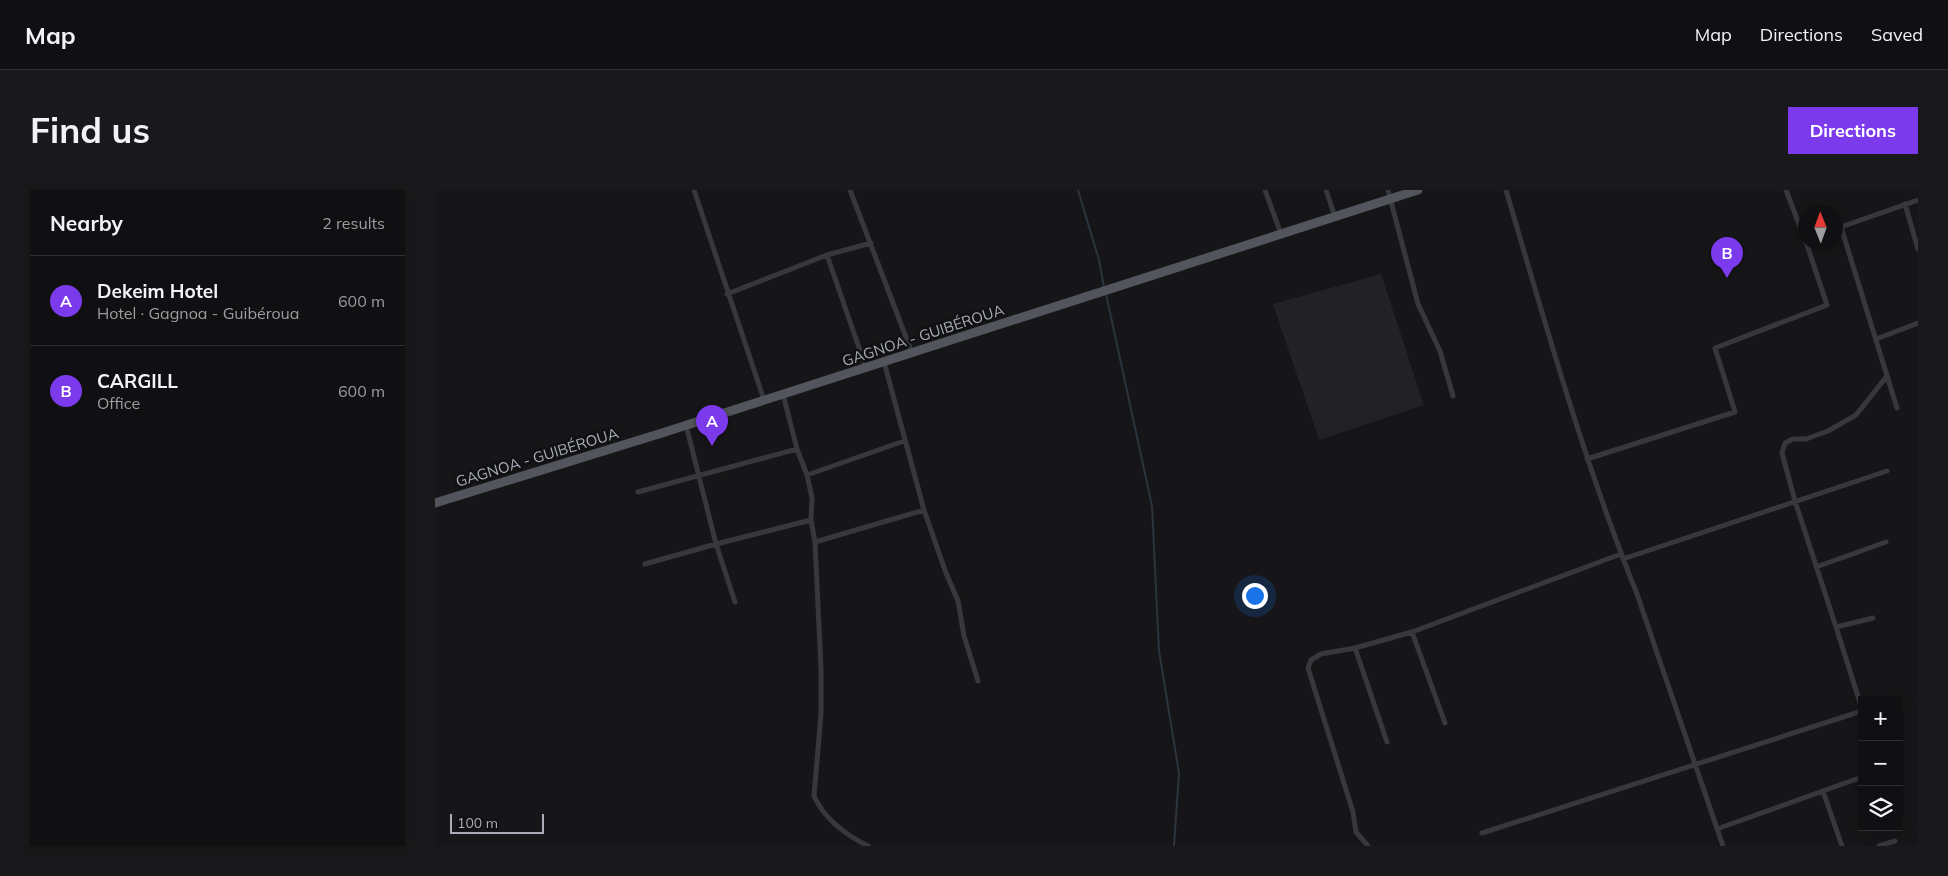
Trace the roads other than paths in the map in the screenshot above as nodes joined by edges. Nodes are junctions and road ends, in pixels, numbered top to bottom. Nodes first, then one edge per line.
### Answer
1 (694, 190) edge
2 (850, 190) edge
3 (1265, 190) edge
4 (1326, 190) edge
5 (1417, 190) edge
6 (1506, 190) edge
7 (1786, 190) edge
8 (1390, 194) edge
9 (1918, 200) edge
10 (1905, 204) junction
11 (1335, 217) junction
12 (1798, 220) edge
13 (1843, 226) edge
14 (1281, 234) junction
15 (871, 243) junction
16 (1843, 243) edge
17 (1918, 249) edge
18 (1809, 250) edge
19 (827, 255) junction
20 (727, 294) junction
21 (1918, 324) edge
22 (1876, 339) junction
23 (913, 353) junction
24 (884, 362) junction
25 (866, 368) junction
26 (1887, 376) junction
27 (783, 394) junction
28 (1453, 396) dead end
29 (764, 400) junction
30 (1897, 408) dead end
31 (686, 425) junction
32 (904, 441) junction
33 (797, 448) junction
34 (1587, 459) junction
35 (1887, 471) dead end
36 (807, 475) junction
37 (697, 477) junction
38 (638, 492) dead end
39 (1795, 501) junction
40 (435, 503) edge
41 (924, 510) junction
42 (811, 520) junction
43 (815, 542) junction
44 (1886, 542) dead end
45 (716, 544) junction
46 (1622, 556) junction
47 (645, 564) dead end
48 (1816, 567) junction
49 (735, 602) dead end
50 (1873, 618) dead end
51 (1836, 627) junction
52 (1412, 632) junction
53 (1355, 648) junction
54 (978, 681) dead end
55 (1858, 697) edge
56 (1858, 711) edge
57 (1445, 723) dead end
58 (1387, 742) dead end
59 (1696, 765) junction
60 (1858, 778) edge
61 (1823, 791) junction
62 (1717, 829) junction
63 (1482, 833) dead end
64 (1895, 841) dead end
65 (868, 846) edge
66 (1368, 846) edge
67 (1723, 846) edge
68 (1842, 846) edge
69 (1879, 846) edge

1 - 20 street
2 - 15 street
3 - 14 street
4 - 11 street
5 - 8 main road, GAGNOA - GUIBÉROUA
6 - 34 street
7 - 12 street
8 - 11 main road, GAGNOA - GUIBÉROUA
8 - 28 street
9 - 10 street
10 - 13 street
10 - 17 street
11 - 14 main road, GAGNOA - GUIBÉROUA
14 - 23 main road, GAGNOA - GUIBÉROUA
15 - 19 street
15 - 23 street
16 - 22 street
18 - 34 street
19 - 20 street
19 - 25 street
20 - 29 street
21 - 22 street
22 - 26 street
23 - 24 main road, GAGNOA - GUIBÉROUA
24 - 25 main road, GAGNOA - GUIBÉROUA
24 - 32 street
25 - 27 main road, GAGNOA - GUIBÉROUA
26 - 30 street
26 - 39 street
27 - 29 main road, GAGNOA - GUIBÉROUA
27 - 33 street
29 - 31 main road, GAGNOA - GUIBÉROUA
31 - 37 street
31 - 40 main road, GAGNOA - GUIBÉROUA
32 - 36 street
32 - 41 street
33 - 36 street
33 - 37 street
34 - 46 street
35 - 39 street
36 - 42 street
37 - 38 street
37 - 45 street
39 - 46 street
39 - 48 street
41 - 43 street
41 - 54 street
42 - 43 street
42 - 45 street
43 - 65 street
44 - 48 street
45 - 47 street
45 - 49 street
46 - 52 street
46 - 59 street
48 - 51 street
50 - 51 street
51 - 55 street
52 - 53 street
52 - 57 street
53 - 58 street
53 - 66 street
56 - 59 street
59 - 62 street
59 - 63 street
60 - 61 street
61 - 62 street
61 - 68 street
62 - 67 street
64 - 69 street

